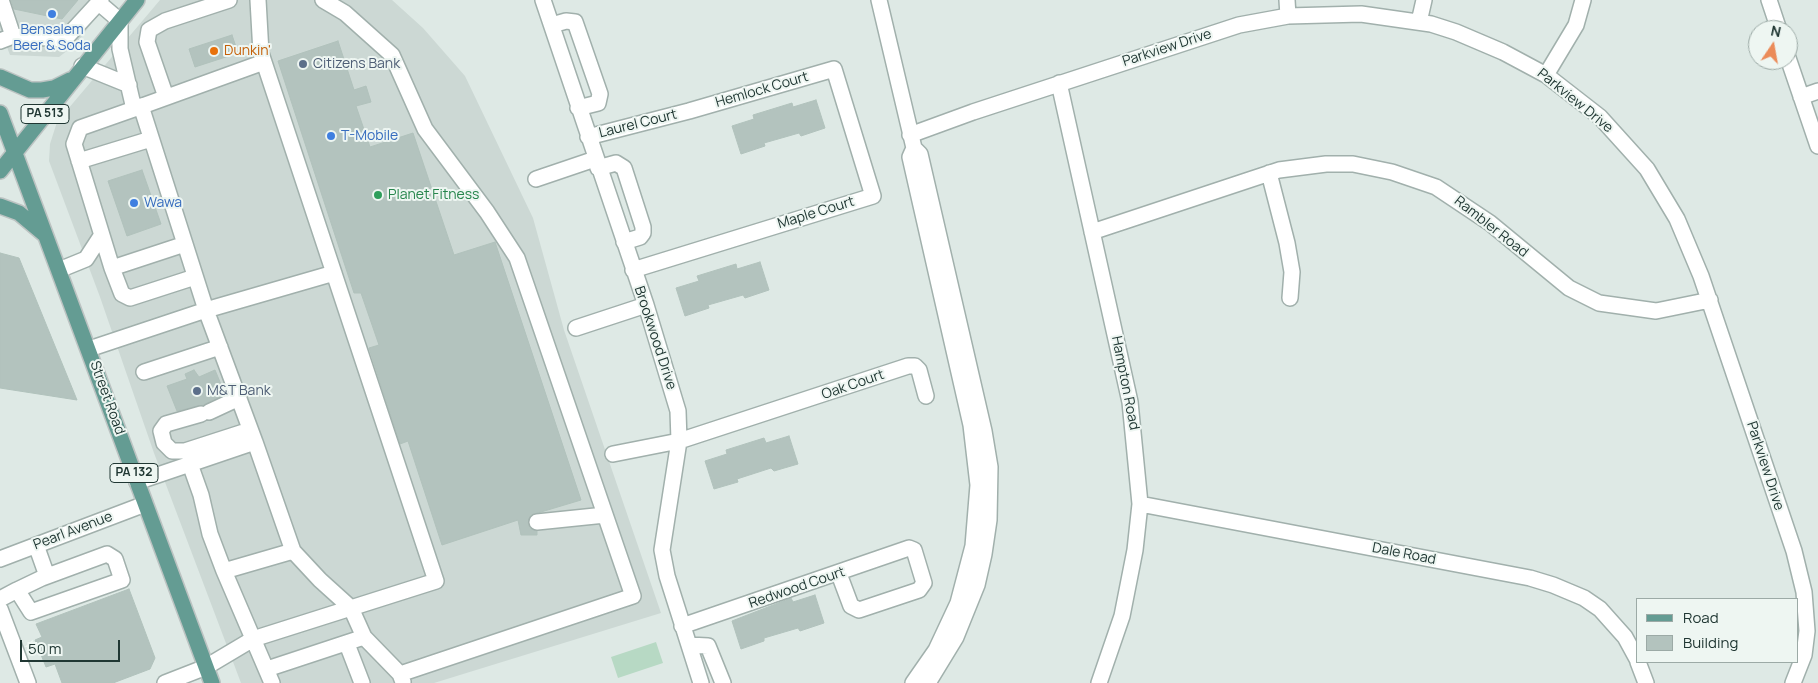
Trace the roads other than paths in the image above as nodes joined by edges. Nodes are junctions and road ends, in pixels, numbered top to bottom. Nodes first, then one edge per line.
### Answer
1 (1, 0) edge
2 (137, 0) edge
3 (229, 0) edge
4 (258, 0) edge
5 (323, 0) edge
6 (543, 0) edge
7 (879, 0) edge
8 (1287, 0) edge
9 (1424, 0) edge
10 (1583, 0) edge
11 (1769, 0) edge
12 (100, 2) edge
13 (1288, 16) junction
14 (1776, 20) edge
15 (120, 21) junction
16 (1419, 22) junction
17 (552, 25) junction
18 (6, 39) edge
19 (264, 62) junction
20 (834, 69) joint
21 (1792, 70) edge
22 (79, 71) junction
23 (1546, 75) junction
24 (0, 77) edge
25 (1059, 83) junction
26 (129, 85) junction
27 (1818, 91) edge
28 (166, 97) junction
29 (1801, 97) junction
30 (137, 108) junction
31 (578, 108) junction
32 (689, 111) joint
33 (0, 113) edge
34 (588, 137) junction
35 (152, 139) junction
36 (912, 141) junction
37 (1818, 146) edge
38 (15, 152) junction
39 (79, 161) junction
40 (597, 164) junction
41 (0, 171) edge
42 (1269, 174) junction
43 (536, 179) dead end
44 (0, 206) edge
45 (1092, 232) junction
46 (101, 236) junction
47 (46, 237) junction
48 (624, 242) junction
49 (185, 244) junction
50 (112, 268) junction
51 (59, 270) junction
52 (633, 270) junction
53 (334, 272) junction
54 (195, 277) junction
55 (1290, 298) dead end
56 (1710, 300) junction
57 (646, 306) junction
58 (206, 310) junction
59 (576, 328) dead end
60 (220, 347) junction
61 (89, 349) junction
62 (144, 372) dead end
63 (926, 396) dead end
64 (239, 398) junction
65 (252, 436) junction
66 (679, 441) junction
67 (613, 454) dead end
68 (190, 464) junction
69 (137, 482) junction
70 (145, 504) junction
71 (1140, 504) junction
72 (605, 515) junction
73 (537, 522) dead end
74 (36, 545) junction
75 (293, 551) junction
76 (0, 559) edge
77 (224, 571) junction
78 (839, 574) junction
79 (47, 576) junction
80 (17, 590) junction
81 (0, 599) edge
82 (351, 608) junction
83 (0, 609) edge
84 (682, 626) junction
85 (364, 637) junction
86 (253, 639) junction
87 (348, 644) junction
88 (689, 645) junction
89 (1636, 658) edge
90 (1638, 663) edge
91 (206, 667) junction
92 (269, 676) edge
93 (402, 678) edge
94 (28, 683) edge
95 (165, 683) edge
96 (212, 683) edge
97 (362, 683) edge
98 (701, 683) edge
99 (723, 683) edge
100 (913, 683) edge
101 (928, 683) edge
102 (1099, 683) edge
103 (1646, 683) edge
104 (1793, 683) edge

1 - 18 street
2 - 15 main road, PA 513
3 - 28 street
4 - 19 street
5 - 72 street
6 - 17 street, Brookwood Drive
7 - 36 street
8 - 13 street
9 - 16 street
10 - 23 street
11 - 14 street
12 - 15 street
12 - 18 street
13 - 16 street, Parkview Drive
13 - 25 street, Parkview Drive
15 - 22 main road, PA 513
15 - 26 street
16 - 23 street, Parkview Drive
17 - 31 street, Brookwood Drive
17 - 31 street
19 - 28 street
19 - 53 street
20 - 32 street, Hemlock Court
20 - 52 street, Maple Court
21 - 29 street
22 - 24 main road
22 - 26 street
22 - 38 main road, PA 513
23 - 56 street, Parkview Drive
25 - 36 street, Parkview Drive
25 - 45 street, Hampton Road
26 - 30 street
27 - 29 street
28 - 30 street
29 - 37 street
30 - 35 street
30 - 39 street
31 - 34 street, Brookwood Drive
32 - 34 street, Laurel Court
33 - 38 main road, Street Road / PA 132
34 - 40 street, Brookwood Drive
35 - 39 street
35 - 49 street
36 - 100 street
36 - 101 street
38 - 41 main road, PA 513
38 - 47 main road, Street Road / PA 132
39 - 46 street
40 - 43 street
40 - 48 street, Brookwood Drive
40 - 48 street
42 - 45 street, Rambler Road
42 - 55 street
42 - 56 street, Rambler Road
44 - 47 main road
45 - 71 street, Hampton Road
46 - 50 street
46 - 51 street
47 - 51 main road, Street Road / PA 132
48 - 52 street, Brookwood Drive
49 - 50 street
49 - 54 street
50 - 54 street
51 - 61 main road, Street Road / PA 132
52 - 57 street, Brookwood Drive
53 - 58 street
53 - 82 street
54 - 58 street
56 - 104 street, Parkview Drive
57 - 59 street
57 - 66 street, Brookwood Drive
58 - 60 street
58 - 61 street
60 - 62 street
60 - 64 street
61 - 69 main road, Street Road / PA 132
63 - 66 street, Oak Court
64 - 65 street
64 - 65 street
65 - 68 street
65 - 75 street
66 - 67 street
66 - 84 street, Brookwood Drive
68 - 69 street
68 - 77 street
69 - 70 main road, Street Road / PA 132
70 - 74 street, Pearl Avenue
70 - 91 main road, Street Road / PA 132
71 - 89 street, Dale Road
71 - 102 street, Hampton Road
72 - 73 street
72 - 93 street
74 - 76 street, Pearl Avenue
74 - 79 street
75 - 77 street
75 - 82 street
77 - 86 street
78 - 78 street, Redwood Court
78 - 84 street, Redwood Court
79 - 80 street
79 - 80 street
80 - 81 street
82 - 85 street
82 - 86 street
83 - 94 street
84 - 88 street, Brookwood Drive
85 - 87 street
85 - 93 street
86 - 91 street
86 - 92 street
87 - 92 street
87 - 97 street
88 - 98 street, Brookwood Drive
88 - 99 street
90 - 103 street, Dale Road
91 - 95 street
91 - 96 main road, Street Road / PA 132

